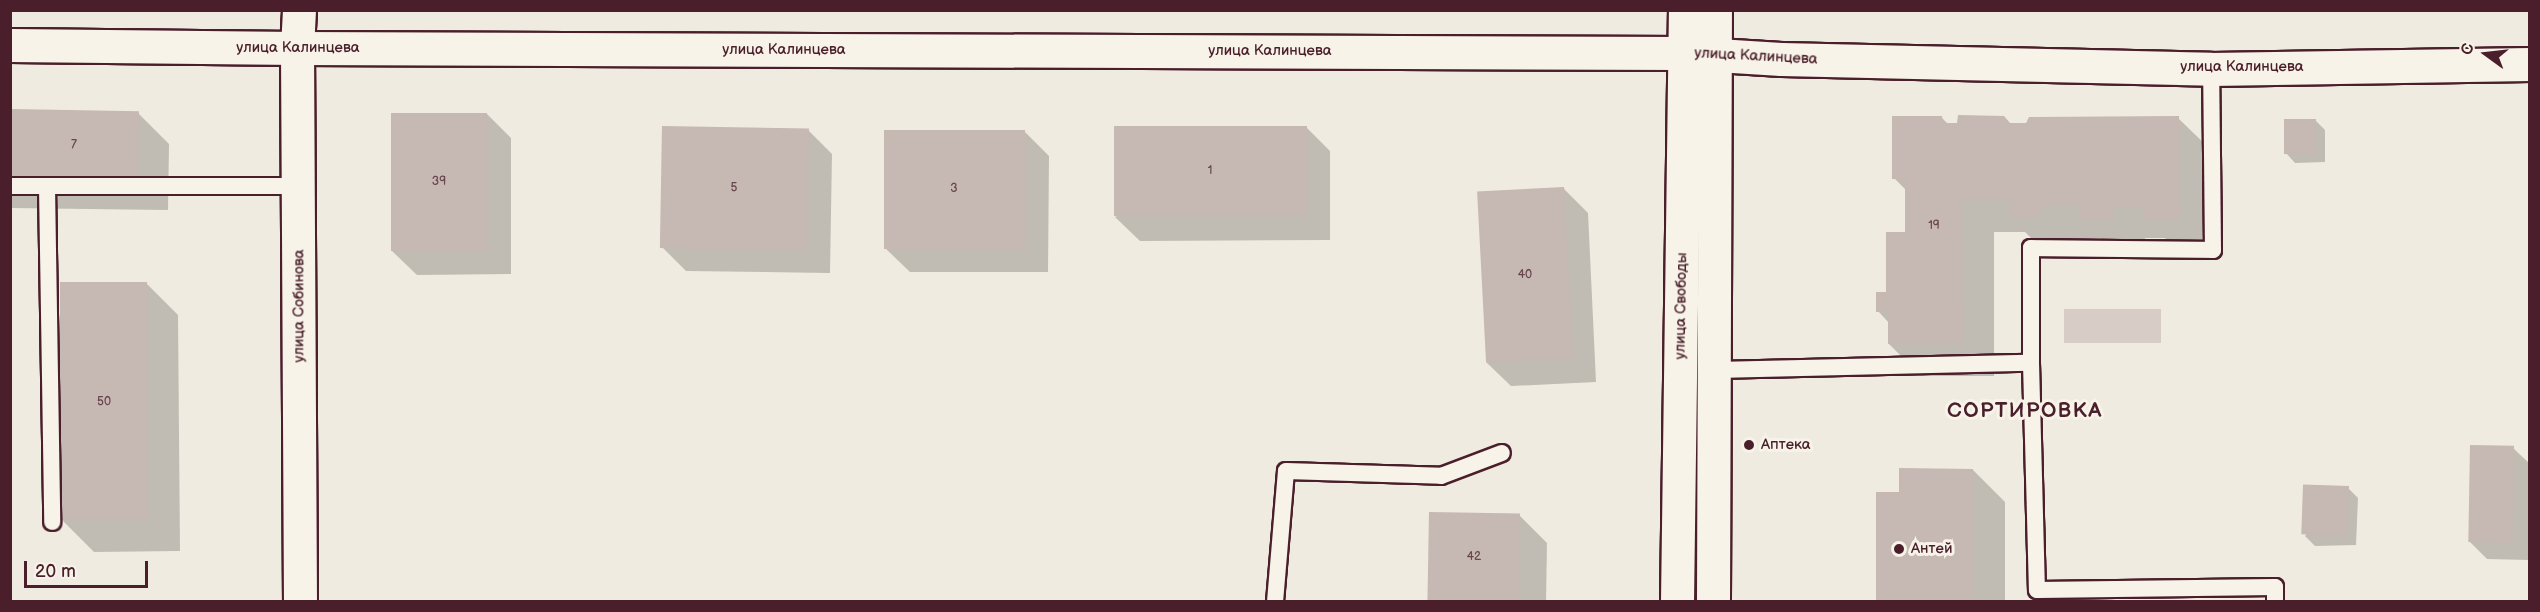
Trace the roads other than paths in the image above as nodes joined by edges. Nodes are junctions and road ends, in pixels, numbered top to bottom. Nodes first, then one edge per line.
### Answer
1 (299, 10) edge
2 (1685, 10) edge
3 (1715, 10) edge
4 (10, 45) edge
5 (297, 48) junction
6 (1700, 53) junction
7 (2529, 64) edge
8 (2211, 69) junction
9 (10, 186) edge
10 (47, 186) junction
11 (298, 186) junction
12 (2031, 363) junction
13 (1713, 370) junction
14 (1502, 453) dead end
15 (52, 522) dead end
16 (300, 602) edge
17 (1275, 602) edge
18 (1677, 602) edge
19 (1713, 602) edge
20 (2275, 602) edge

1 - 5 street, улица Собинова
2 - 6 street, улица Свободы
3 - 6 street, улица Свободы
4 - 5 street, улица Калинцева
5 - 6 street, улица Калинцева
5 - 11 street, улица Собинова
6 - 8 street, улица Калинцева
6 - 13 street, улица Свободы
6 - 18 street, улица Свободы
7 - 8 street, улица Калинцева
8 - 12 lane
9 - 10 lane
10 - 11 lane
10 - 15 lane
11 - 16 street, улица Собинова
12 - 13 lane
12 - 20 lane
13 - 19 street, улица Свободы
14 - 17 lane

